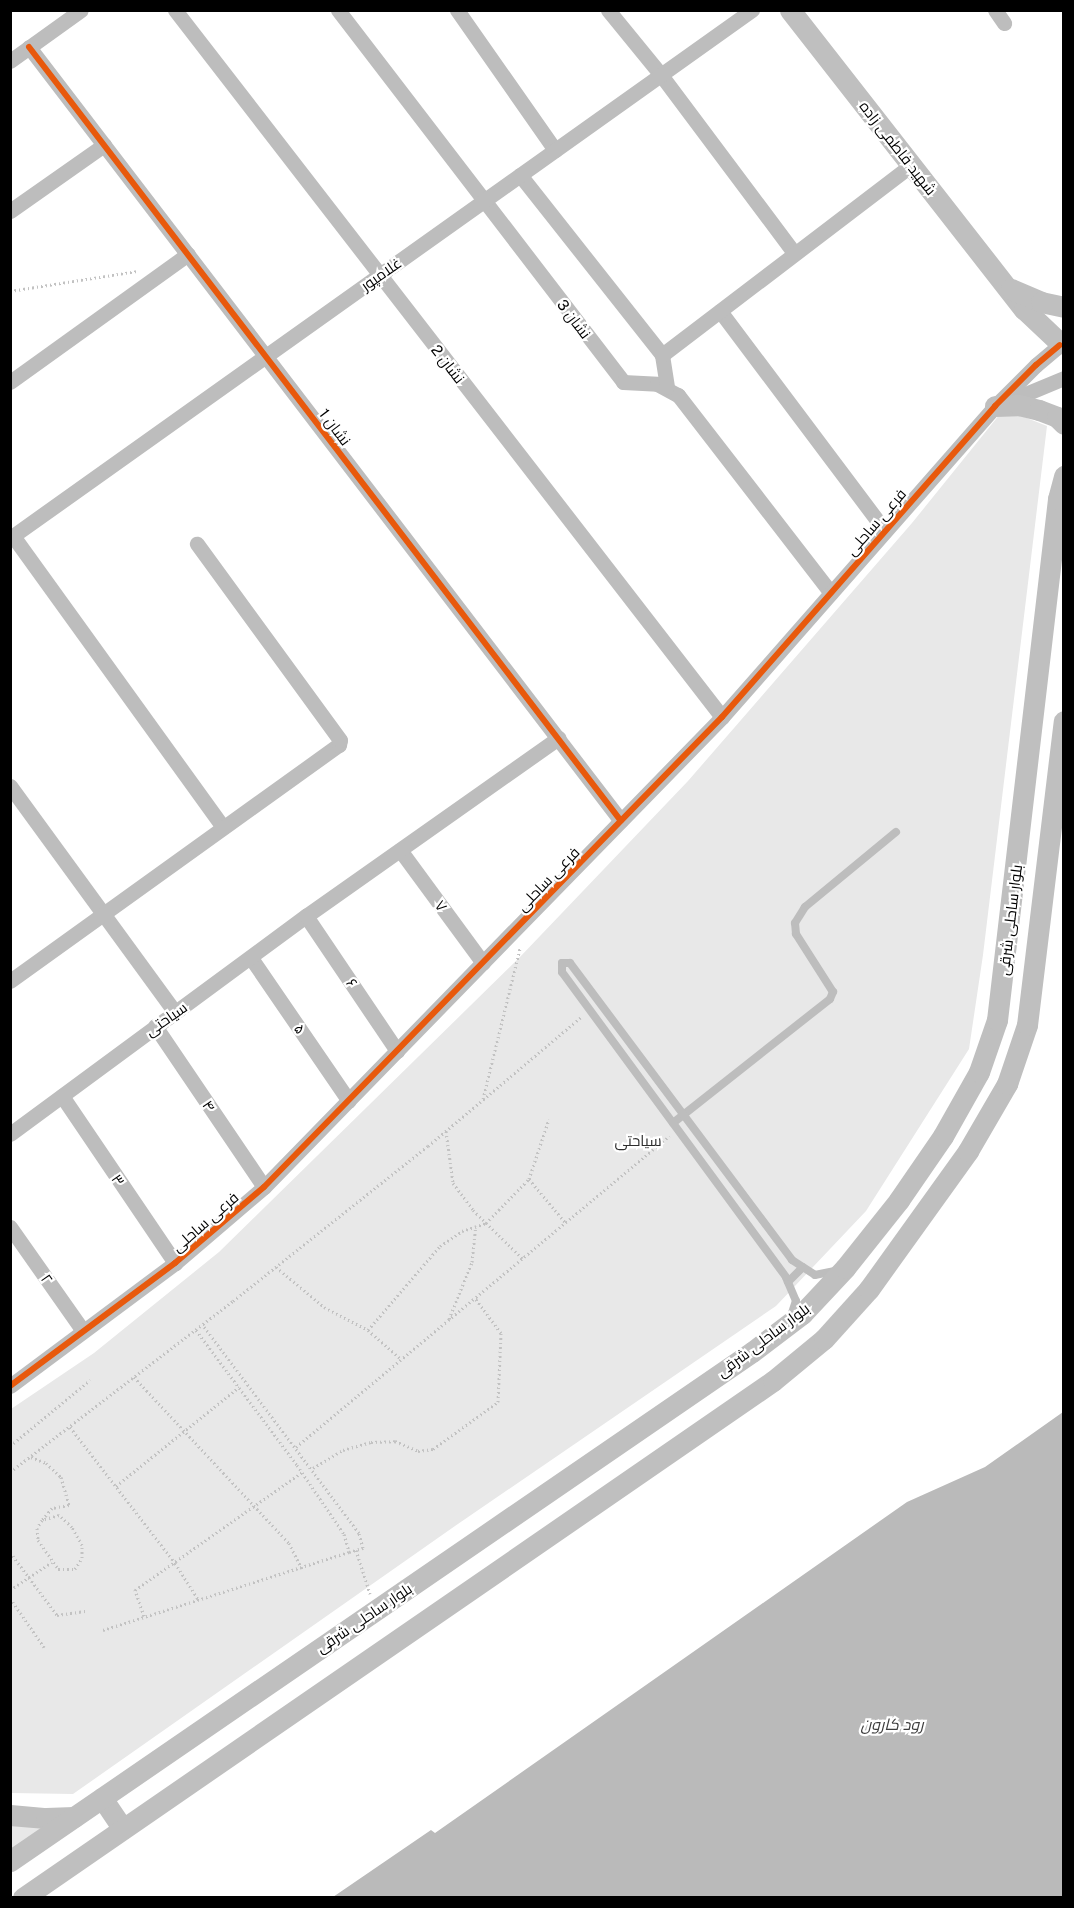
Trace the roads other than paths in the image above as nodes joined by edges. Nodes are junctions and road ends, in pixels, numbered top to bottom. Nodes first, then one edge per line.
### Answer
1 (81, 10) edge
2 (175, 10) edge
3 (338, 10) edge
4 (457, 10) edge
5 (608, 10) edge
6 (752, 10) edge
7 (790, 10) edge
8 (30, 47) junction
9 (10, 61) edge
10 (661, 75) junction
11 (104, 145) junction
12 (555, 150) junction
13 (911, 165) junction
14 (520, 175) junction
15 (483, 201) junction
16 (10, 212) edge
17 (794, 253) junction
18 (188, 254) junction
19 (379, 276) junction
20 (1006, 286) junction
21 (1064, 307) edge
22 (720, 311) junction
23 (1062, 344) edge
24 (662, 355) junction
25 (266, 356) junction
26 (1064, 378) edge
27 (10, 382) edge
28 (667, 387) junction
29 (995, 406) junction
30 (1064, 424) edge
31 (1064, 476) edge
32 (885, 531) junction
33 (12, 537) edge
34 (197, 543) dead end
35 (831, 593) junction
36 (722, 717) junction
37 (1064, 721) edge
38 (558, 738) junction
39 (10, 786) edge
40 (621, 821) junction
41 (223, 827) junction
42 (896, 832) dead end
43 (400, 850) junction
44 (103, 914) junction
45 (306, 916) junction
46 (251, 958) junction
47 (483, 963) junction
48 (10, 981) edge
49 (175, 1012) junction
50 (155, 1026) junction
51 (397, 1051) junction
52 (62, 1096) junction
53 (349, 1101) junction
54 (684, 1116) junction
55 (675, 1126) junction
56 (10, 1134) edge
57 (264, 1187) junction
58 (10, 1227) edge
59 (175, 1263) junction
60 (803, 1267) junction
61 (846, 1268) junction
62 (788, 1282) junction
63 (789, 1323) junction
64 (83, 1331) junction
65 (10, 1386) edge
66 (102, 1798) junction
67 (10, 1815) edge
68 (75, 1817) junction
69 (123, 1829) junction
70 (10, 1861) edge
71 (23, 1898) edge

1 - 8 street
2 - 19 street, نشان 2
3 - 15 street, نشان 3
4 - 12 street
5 - 10 street
6 - 10 street, غلامپور
7 - 13 main road, شهید فاطمی زاده
8 - 9 street
8 - 11 street, نشان 1
10 - 12 street, غلامپور
10 - 17 street
11 - 16 street
11 - 18 street, نشان 1
12 - 14 street, غلامپور
13 - 17 street
13 - 20 main road, شهید فاطمی زاده
14 - 15 street, غلامپور
14 - 24 street
15 - 19 street, غلامپور
15 - 28 street, نشان 3
17 - 22 street
18 - 25 street, نشان 1
18 - 27 street
19 - 25 street, غلامپور
19 - 36 street, نشان 2
20 - 21 main road, شهید فاطمی زاده
20 - 23 main road, شهید فاطمی زاده
22 - 24 street
22 - 32 street
23 - 29 street, فرعی ساحلی
24 - 28 street
25 - 33 street, غلامپور
25 - 38 street, نشان 1
26 - 29 street, فرعی ساحلی
28 - 35 street
29 - 30 main road
29 - 32 street, فرعی ساحلی
31 - 61 main road, بلوار ساحلی شرقی
32 - 35 street, فرعی ساحلی
33 - 41 street
34 - 41 street
35 - 36 street, فرعی ساحلی
36 - 40 street, فرعی ساحلی
37 - 69 main road, بلوار ساحلی شرقی
38 - 40 street, نشان 1
38 - 43 street, سیاحتی
39 - 44 street
40 - 47 street, فرعی ساحلی
41 - 44 street
42 - 54 lane
43 - 45 street, سیاحتی
43 - 47 street, ۷
44 - 48 street
44 - 49 street
45 - 46 street, سیاحتی
45 - 51 street, ۶
46 - 49 street, سیاحتی
46 - 53 street, ۵
47 - 51 street, فرعی ساحلی
49 - 50 street, سیاحتی
50 - 52 street, سیاحتی
50 - 57 street, ۴
51 - 53 street, فرعی ساحلی
52 - 56 street, سیاحتی
52 - 59 street, ۳
53 - 57 street, فرعی ساحلی
54 - 55 lane
54 - 55 lane
54 - 60 lane
55 - 62 lane
57 - 59 street, فرعی ساحلی
58 - 64 street, ۲
59 - 64 street, فرعی ساحلی
60 - 61 lane
60 - 62 lane
61 - 63 main road, بلوار ساحلی شرقی
62 - 63 lane
63 - 66 main road, بلوار ساحلی شرقی
64 - 65 street, فرعی ساحلی
66 - 68 main road, بلوار ساحلی شرقی
66 - 69 main road
67 - 68 main road
68 - 70 main road, بلوار ساحلی شرقی
69 - 71 main road, بلوار ساحلی شرقی

